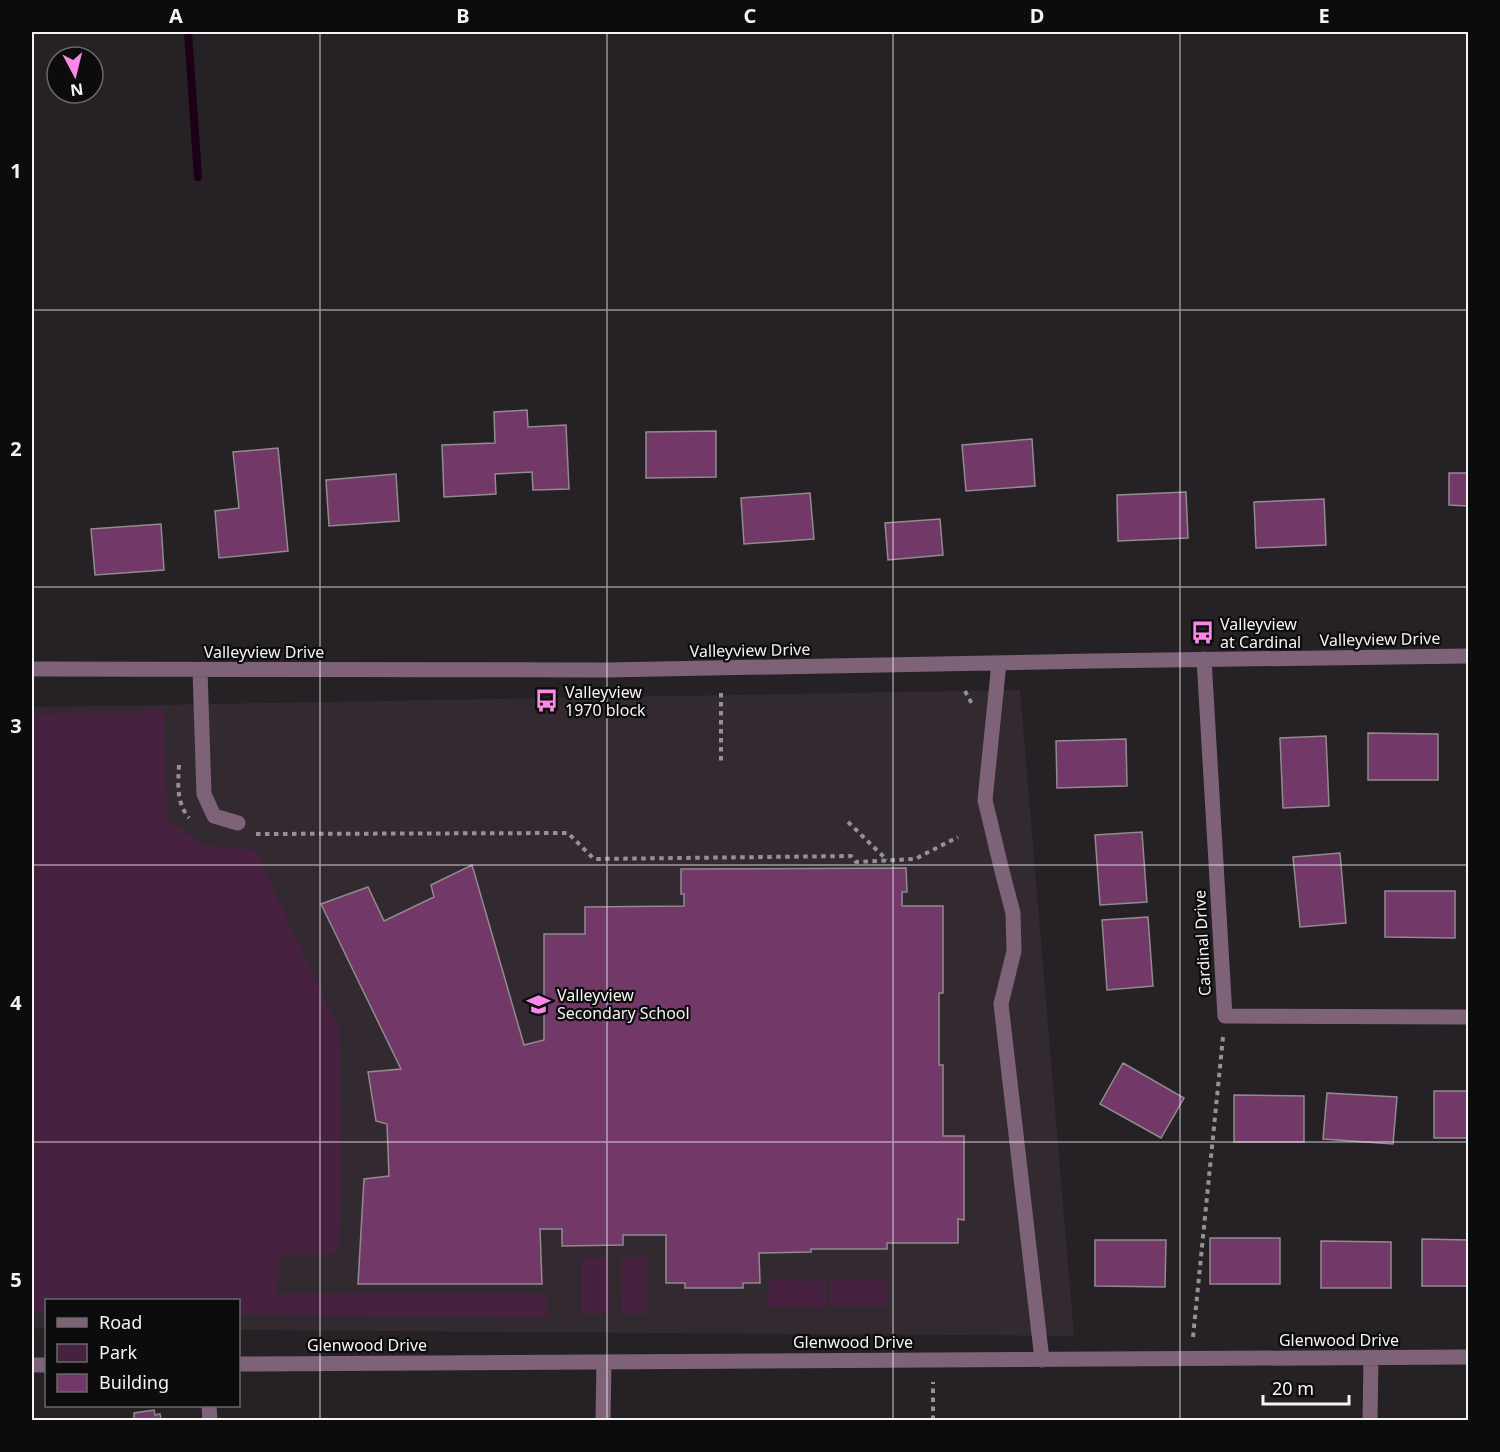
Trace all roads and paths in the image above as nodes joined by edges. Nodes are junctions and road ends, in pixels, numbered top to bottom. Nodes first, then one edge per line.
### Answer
1 (1468, 656) edge
2 (1204, 659) junction
3 (999, 663) junction
4 (32, 669) edge
5 (200, 670) junction
6 (721, 693) dead end
7 (179, 762) dead end
8 (721, 762) dead end
9 (191, 821) dead end
10 (849, 822) dead end
11 (242, 829) joint
12 (958, 837) dead end
13 (888, 861) junction
14 (1225, 1016) junction
15 (1468, 1017) edge
16 (1468, 1357) edge
17 (1191, 1358) junction
18 (1371, 1358) junction
19 (933, 1360) junction
20 (1042, 1360) junction
21 (604, 1362) junction
22 (240, 1364) edge
23 (603, 1420) edge
24 (933, 1420) edge
25 (1370, 1420) edge

1 - 2 street, Valleyview Drive
2 - 3 street, Valleyview Drive
2 - 14 street, Cardinal Drive
3 - 5 street, Valleyview Drive
3 - 20 street
4 - 5 street, Valleyview Drive
5 - 11 street
6 - 8 path
7 - 9 path
10 - 13 path
11 - 13 path
12 - 13 path
14 - 15 street, Cardinal Drive
14 - 17 path
16 - 18 street, Glenwood Drive
17 - 18 street, Glenwood Drive
17 - 20 street, Glenwood Drive
18 - 25 street
19 - 20 street, Glenwood Drive
19 - 21 street, Glenwood Drive
19 - 24 path
21 - 22 street, Glenwood Drive
21 - 23 street

